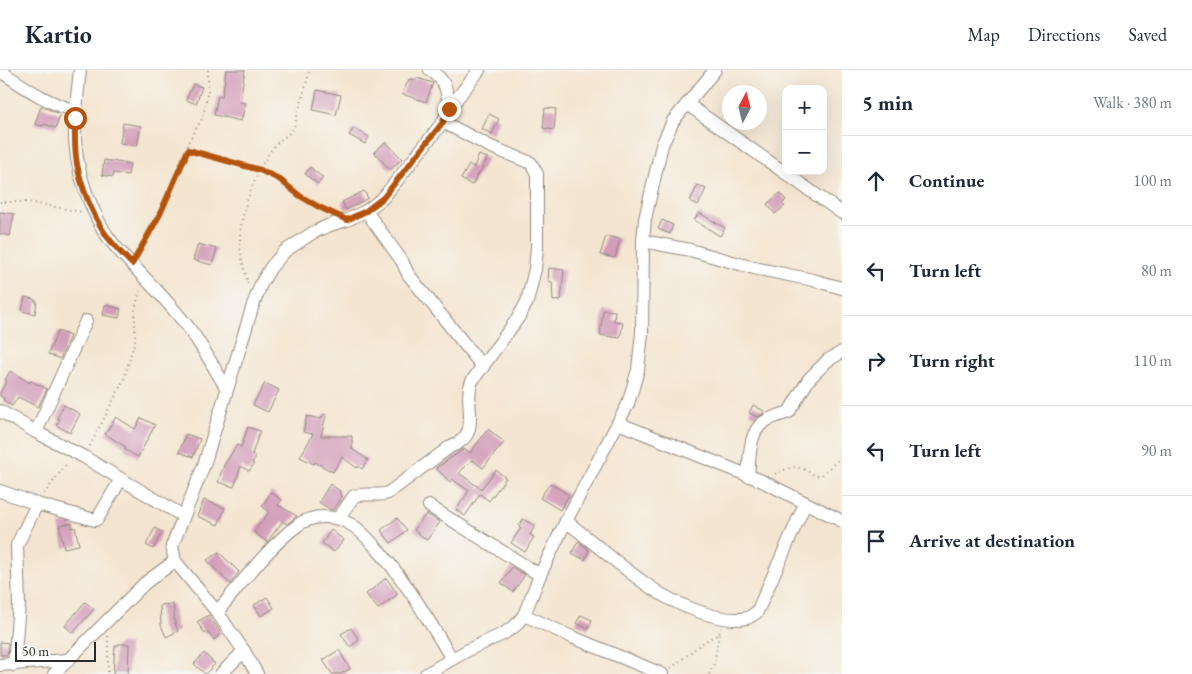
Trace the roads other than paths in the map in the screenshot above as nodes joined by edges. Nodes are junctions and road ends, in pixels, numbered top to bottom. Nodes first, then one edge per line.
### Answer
1 (80, 70) edge
2 (430, 70) edge
3 (479, 70) edge
4 (715, 70) edge
5 (0, 71) edge
6 (687, 104) junction
7 (449, 109) junction
8 (75, 110) junction
9 (443, 122) junction
10 (366, 211) junction
11 (842, 213) edge
12 (642, 241) junction
13 (842, 288) edge
14 (86, 321) dead end
15 (842, 352) edge
16 (483, 367) junction
17 (227, 389) junction
18 (0, 411) edge
19 (618, 423) junction
20 (36, 432) junction
21 (748, 476) junction
22 (121, 479) junction
23 (0, 491) edge
24 (37, 504) junction
25 (805, 504) junction
26 (429, 506) dead end
27 (183, 516) junction
28 (338, 519) junction
29 (566, 521) junction
30 (842, 521) edge
31 (175, 561) junction
32 (540, 575) junction
33 (217, 612) junction
34 (524, 615) junction
35 (244, 651) junction
36 (452, 658) junction
37 (67, 660) junction
38 (0, 666) edge
39 (14, 666) junction
40 (666, 671) edge
41 (54, 674) edge
42 (221, 674) edge
43 (257, 674) edge
44 (426, 674) edge

1 - 8 street
2 - 7 street
3 - 7 street
4 - 6 street
5 - 8 street
6 - 11 street
6 - 12 street
7 - 9 street
8 - 17 street
9 - 10 street
9 - 16 street
10 - 16 street
10 - 17 street
12 - 13 street
12 - 19 street
14 - 20 street
15 - 21 street
16 - 28 street
17 - 27 street
18 - 20 street
19 - 21 street
19 - 29 street
20 - 22 street
21 - 25 street
22 - 24 street
22 - 27 street
23 - 24 street
24 - 39 street
25 - 29 street
25 - 30 street
26 - 32 street
27 - 31 street
28 - 33 street
28 - 36 street
29 - 32 street
31 - 33 street
31 - 37 street
32 - 34 street
33 - 35 street
34 - 36 street
34 - 40 street
35 - 42 street
35 - 43 street
36 - 44 street
37 - 39 street
37 - 41 street
38 - 39 street

